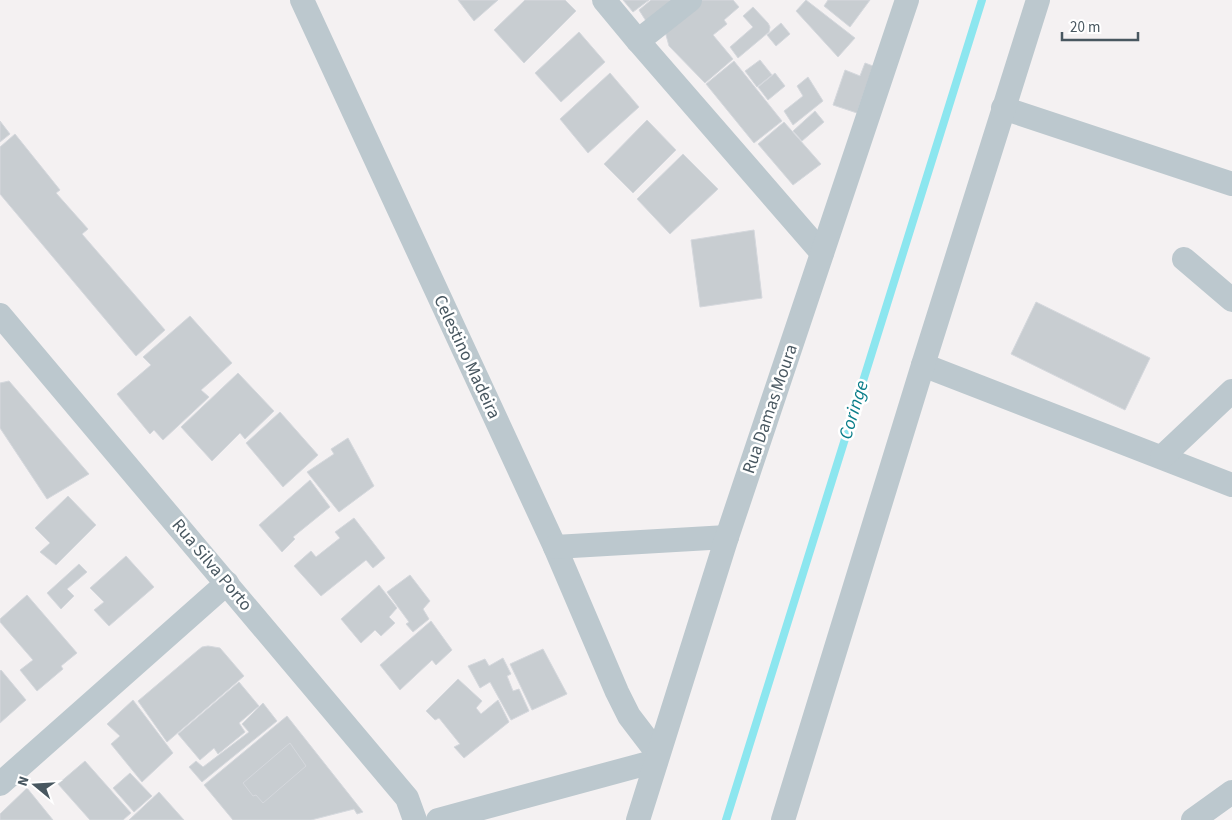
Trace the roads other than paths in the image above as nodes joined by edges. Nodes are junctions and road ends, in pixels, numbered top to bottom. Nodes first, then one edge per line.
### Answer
1 (302, 0) edge
2 (604, 0) edge
3 (690, 0) edge
4 (907, 0) edge
5 (1038, 0) edge
6 (638, 41) junction
7 (1003, 108) junction
8 (1232, 184) edge
9 (822, 253) junction
10 (1184, 259) dead end
11 (1232, 300) edge
12 (0, 315) edge
13 (8, 334) edge
14 (923, 365) junction
15 (1232, 391) edge
16 (1162, 457) junction
17 (1232, 484) edge
18 (727, 537) junction
19 (555, 547) junction
20 (227, 583) junction
21 (657, 757) junction
22 (0, 784) edge
23 (1232, 792) edge
24 (414, 820) edge
25 (438, 820) edge
26 (638, 820) edge
27 (783, 820) edge
28 (1193, 820) edge

1 - 19 street, Celestino Madeira
2 - 6 street
3 - 6 street
4 - 9 street, Rua Damas Moura
5 - 7 street
6 - 9 street
7 - 8 street
7 - 14 street
9 - 18 street, Rua Damas Moura
10 - 11 street
12 - 13 street, Rua Silva Porto
13 - 20 street, Rua Silva Porto
14 - 16 street
14 - 27 street
15 - 16 street
16 - 17 street
18 - 19 street
18 - 21 street, Rua Damas Moura
19 - 21 street, Celestino Madeira
20 - 22 street
20 - 24 street, Rua Silva Porto
21 - 25 street
21 - 26 street, Rua Damas Moura
23 - 28 street

